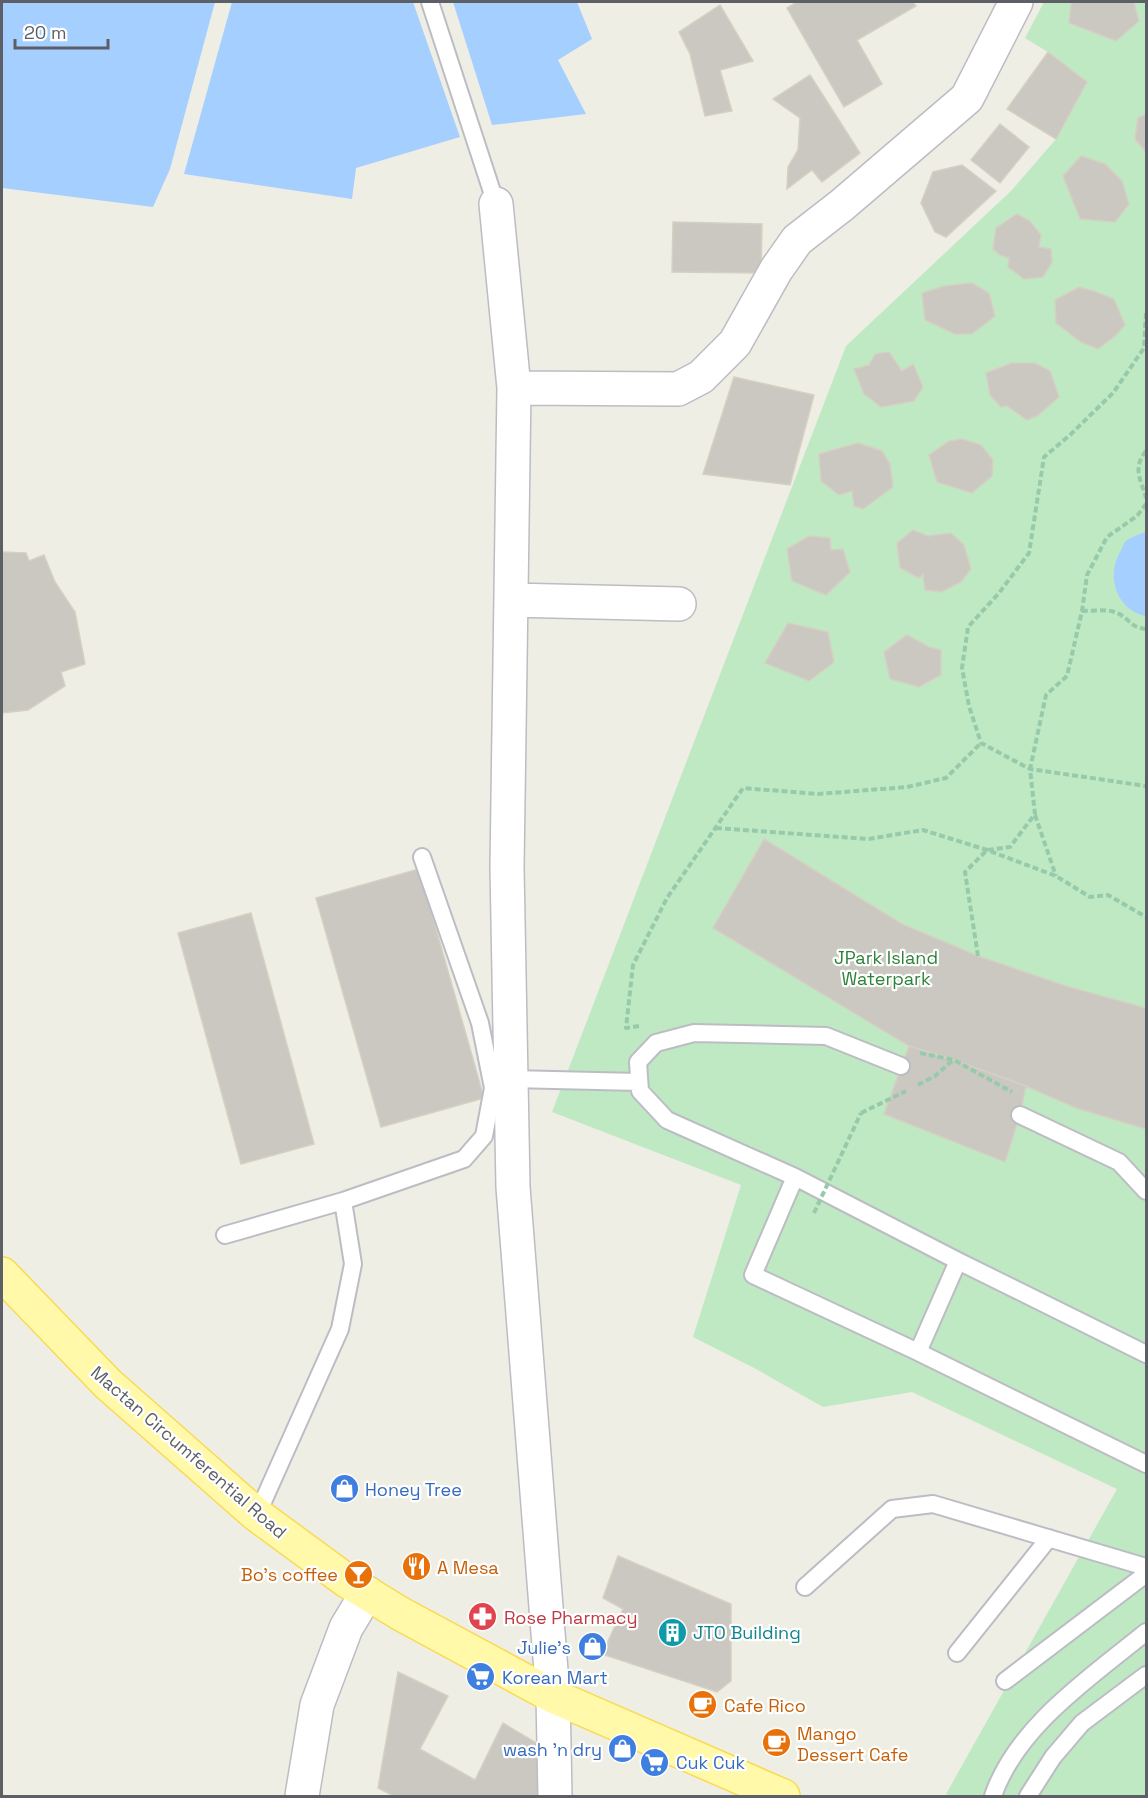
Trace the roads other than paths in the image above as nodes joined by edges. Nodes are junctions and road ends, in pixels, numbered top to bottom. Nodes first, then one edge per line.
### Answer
1 (430, 2) edge
2 (1016, 2) edge
3 (496, 204) joint
4 (514, 388) junction
5 (511, 600) junction
6 (679, 604) dead end
7 (422, 857) dead end
8 (901, 1066) dead end
9 (511, 1078) junction
10 (639, 1082) junction
11 (1020, 1115) dead end
12 (795, 1177) junction
13 (1146, 1191) edge
14 (343, 1201) junction
15 (225, 1235) dead end
16 (958, 1261) junction
17 (2, 1274) edge
18 (918, 1352) junction
19 (1146, 1354) edge
20 (1146, 1464) edge
21 (257, 1515) junction
22 (1049, 1538) junction
23 (1146, 1567) edge
24 (1146, 1574) edge
25 (805, 1587) dead end
26 (367, 1593) junction
27 (1146, 1632) edge
28 (957, 1653) dead end
29 (1146, 1676) edge
30 (1005, 1681) dead end
31 (553, 1696) junction
32 (302, 1797) edge
33 (555, 1797) edge
34 (783, 1797) edge
35 (993, 1797) edge
36 (1028, 1797) edge

1 - 3 lane
2 - 4 street
3 - 4 street
4 - 5 street
5 - 6 street
5 - 9 street
7 - 14 lane
8 - 10 lane
9 - 10 lane
9 - 31 street
10 - 12 lane
11 - 13 lane
12 - 16 lane
12 - 18 lane
14 - 15 lane
14 - 21 lane
16 - 18 lane
16 - 19 lane
17 - 21 main road, Mactan Circumferential Road
18 - 20 lane
21 - 26 main road, Mactan Circumferential Road
22 - 23 lane
22 - 25 lane
22 - 28 lane
24 - 30 lane
26 - 31 main road, Mactan Circumferential Road
26 - 32 street
27 - 35 lane
29 - 36 lane
31 - 33 street
31 - 34 main road, Mactan Circumferential Road

